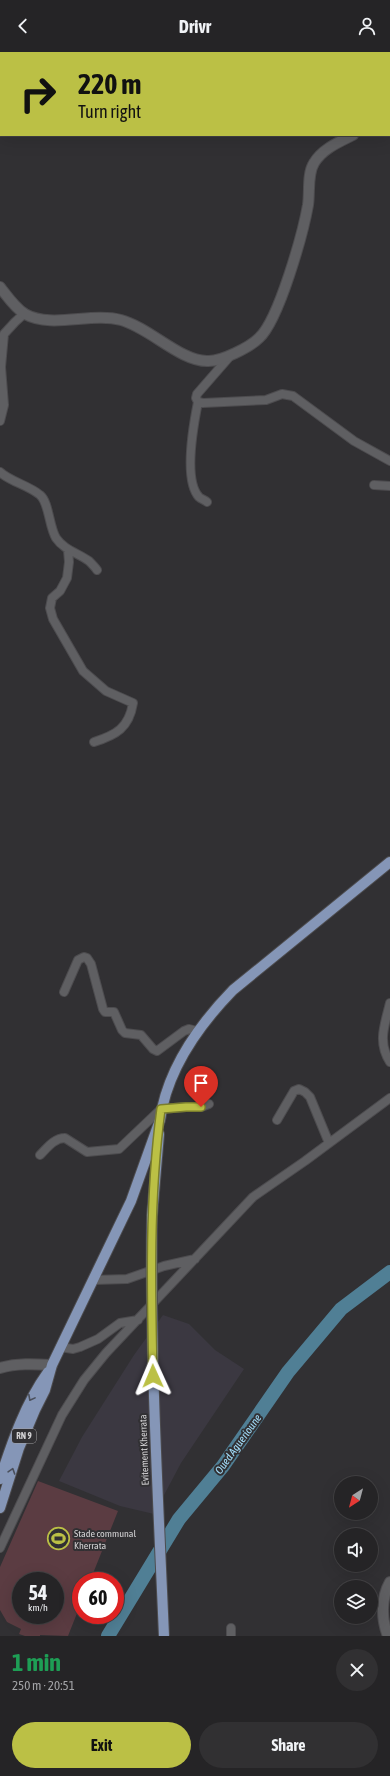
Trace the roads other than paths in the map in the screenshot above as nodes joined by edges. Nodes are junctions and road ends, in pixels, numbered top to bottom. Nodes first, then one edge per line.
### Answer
1 (351, 136) edge
2 (0, 287) edge
3 (25, 314) junction
4 (232, 354) junction
5 (198, 402) junction
6 (0, 421) edge
7 (390, 461) edge
8 (0, 472) edge
9 (374, 485) dead end
10 (390, 486) edge
11 (207, 502) dead end
12 (68, 550) junction
13 (97, 570) dead end
14 (94, 742) dead end
15 (390, 862) edge
16 (64, 992) dead end
17 (390, 1003) edge
18 (197, 1031) junction
19 (390, 1062) edge
20 (390, 1098) edge
21 (209, 1104) dead end
22 (161, 1109) junction
23 (160, 1120) junction
24 (277, 1120) dead end
25 (329, 1143) junction
26 (40, 1155) dead end
27 (195, 1259) junction
28 (94, 1280) junction
29 (138, 1320) junction
30 (60, 1347) junction
31 (52, 1365) junction
32 (0, 1368) edge
33 (0, 1479) edge
34 (0, 1508) edge
35 (0, 1548) edge
36 (390, 1582) edge
37 (164, 1636) edge
38 (388, 1636) edge

1 - 4 street
2 - 3 street
3 - 4 street
3 - 6 street
4 - 5 street
5 - 7 street
5 - 11 street
8 - 12 street
9 - 10 street
12 - 13 street
12 - 14 street
15 - 18 main road, RN 9
16 - 18 street
17 - 19 street
18 - 22 main road, RN 9
20 - 25 street
21 - 22 street
22 - 23 main road, RN 9
22 - 26 street
23 - 28 main road, RN 9
23 - 37 main road, Evitement Kherrata, bridge
24 - 25 street
25 - 27 street
27 - 28 street
27 - 29 street
28 - 30 main road, RN 9
29 - 30 street
29 - 35 street
30 - 31 main road, RN 9
31 - 32 street
31 -> 33 main road, RN 9
34 -> 31 main road, RN 9
36 - 38 street

